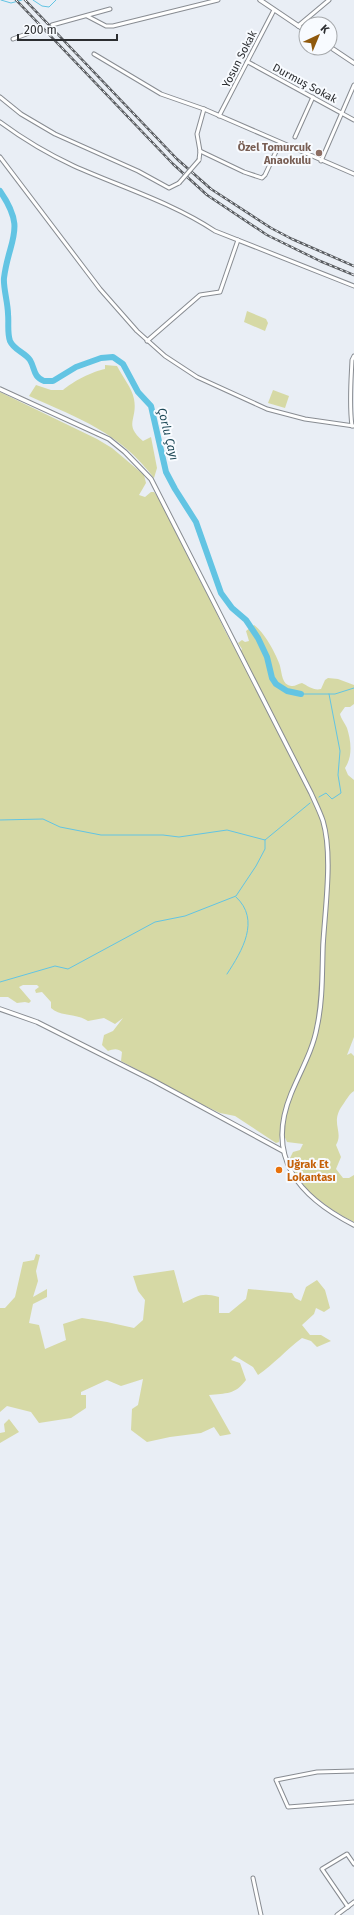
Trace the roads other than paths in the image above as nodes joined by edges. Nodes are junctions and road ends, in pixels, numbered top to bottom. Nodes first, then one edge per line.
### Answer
1 (218, 0) edge
2 (260, 0) edge
3 (328, 0) edge
4 (110, 9) dead end
5 (274, 10) junction
6 (87, 16) junction
7 (310, 16) edge
8 (52, 26) dead end
9 (298, 26) edge
10 (37, 30) dead end
11 (13, 39) dead end
12 (338, 52) edge
13 (94, 54) dead end
14 (248, 62) junction
15 (354, 63) edge
16 (354, 85) edge
17 (0, 97) edge
18 (312, 97) junction
19 (204, 109) junction
20 (341, 113) junction
21 (219, 116) junction
22 (354, 120) edge
23 (0, 122) edge
24 (295, 137) dead end
25 (280, 143) junction
26 (200, 151) junction
27 (0, 157) edge
28 (321, 161) junction
29 (354, 174) edge
30 (238, 240) junction
31 (354, 286) edge
32 (147, 341) junction
33 (354, 356) edge
34 (0, 389) edge
35 (353, 426) edge
36 (0, 1009) edge
37 (283, 1151) junction
38 (354, 1225) edge
39 (354, 1771) edge
40 (354, 1802) edge
41 (354, 1864) edge
42 (253, 1878) dead end
43 (354, 1902) edge
44 (348, 1907) junction
45 (261, 1915) edge
46 (337, 1915) edge

1 - 6 street
2 - 5 street
3 - 7 street
4 - 6 street
5 - 9 street
5 - 14 street, Yosun Sokak
6 - 8 street
10 - 11 street
12 - 15 street
13 - 19 street
14 - 18 street, Durmuş Sokak
14 - 21 street, Yosun Sokak
16 - 20 street
17 - 26 street, bridge
18 - 20 street, Durmuş Sokak
18 - 24 street
19 - 21 street
19 - 26 street
20 - 22 street, Durmuş Sokak
20 - 28 street
21 - 25 street
23 - 30 street
25 - 26 street
25 - 28 street
27 - 32 street
28 - 29 street
30 - 31 street
30 - 32 street
32 - 35 street
33 - 35 street
34 - 37 street
36 - 37 street
37 - 38 street
39 - 40 street
41 - 44 street
42 - 45 street
43 - 44 street
44 - 46 street

